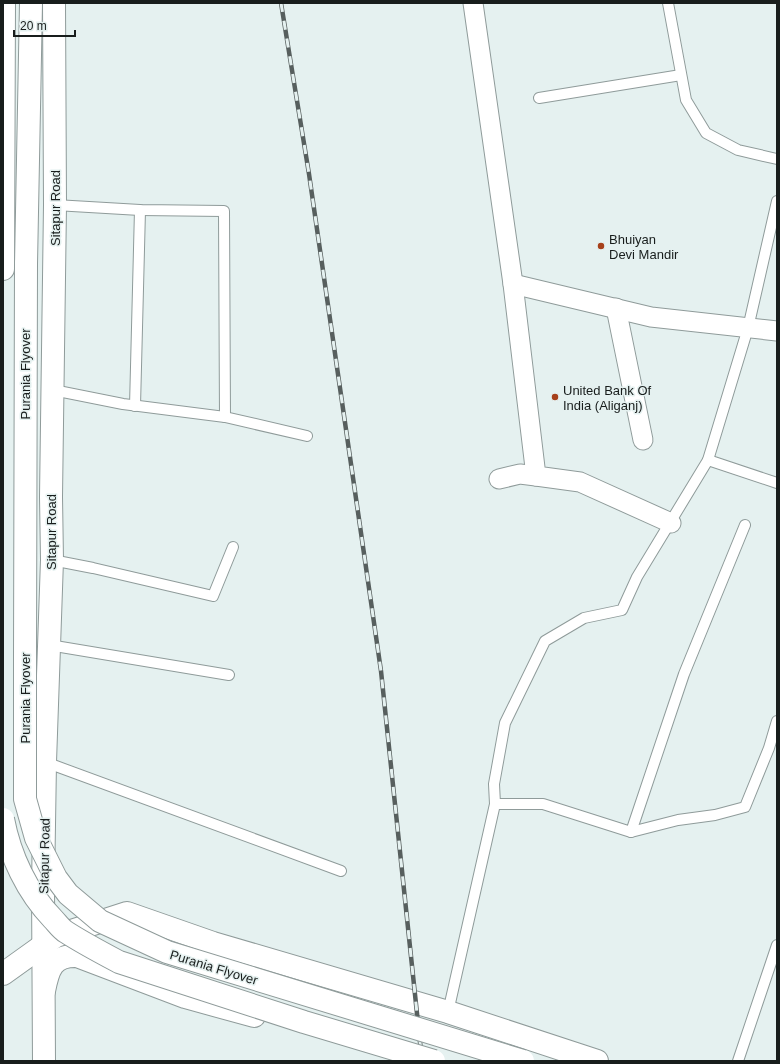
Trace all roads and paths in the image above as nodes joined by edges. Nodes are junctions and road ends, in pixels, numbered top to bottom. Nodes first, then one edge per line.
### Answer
1 (4, 3) edge
2 (31, 3) edge
3 (54, 3) edge
4 (472, 3) edge
5 (668, 3) edge
6 (681, 75) junction
7 (539, 98) dead end
8 (777, 159) edge
9 (777, 201) edge
10 (55, 205) junction
11 (140, 210) junction
12 (3, 261) edge
13 (3, 269) edge
14 (513, 284) junction
15 (616, 308) junction
16 (748, 328) junction
17 (777, 331) edge
18 (53, 390) junction
19 (135, 406) junction
20 (225, 417) junction
21 (307, 436) dead end
22 (643, 440) dead end
23 (708, 460) junction
24 (536, 476) junction
25 (499, 479) dead end
26 (777, 483) edge
27 (671, 523) junction
28 (745, 525) dead end
29 (233, 547) dead end
30 (52, 560) junction
31 (49, 645) junction
32 (230, 675) dead end
33 (777, 721) edge
34 (45, 762) junction
35 (495, 804) junction
36 (3, 819) edge
37 (631, 832) junction
38 (341, 871) dead end
39 (777, 945) edge
40 (43, 946) junction
41 (775, 956) edge
42 (3, 974) edge
43 (44, 991) junction
44 (448, 1012) junction
45 (588, 1060) edge
46 (44, 1061) edge
47 (417, 1061) edge
48 (434, 1061) edge
49 (523, 1061) edge
50 (738, 1061) edge

1 - 12 main road
2 - 49 main road, Purania Flyover, bridge
3 - 10 main road, Sitapur Road
4 - 14 street
5 - 6 lane
6 - 7 lane
6 - 8 lane
9 - 16 lane
10 - 11 lane
10 - 18 main road, Sitapur Road
11 - 19 lane
11 - 20 lane
12 - 13 main road
14 - 15 street
14 - 24 street
15 - 16 street
15 - 22 street
16 - 17 street
16 - 23 lane
18 - 19 lane
18 - 30 main road, Sitapur Road
19 - 20 lane
20 - 21 lane
23 - 26 lane
23 - 27 lane
24 - 25 street
24 - 27 street
27 - 35 lane
28 - 37 lane
29 - 30 lane
30 - 31 main road, Sitapur Road
31 - 32 lane
31 - 34 main road, Sitapur Road
33 - 37 lane
34 - 38 lane
34 - 40 main road, Sitapur Road
35 - 37 lane
35 - 44 lane
36 - 48 main road, Purania Flyover, bridge
39 - 41 lane
40 - 42 main road
40 - 43 main road, Sitapur Road
40 - 44 main road
41 - 50 lane
43 - 46 main road, Sitapur Road
43 - 47 main road
44 - 45 main road

